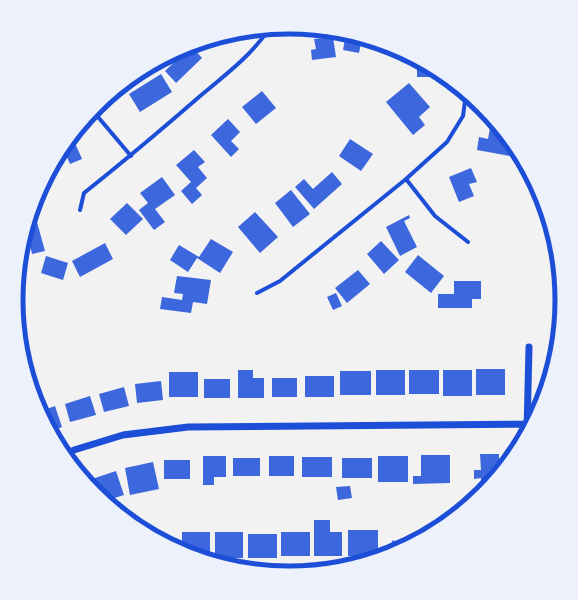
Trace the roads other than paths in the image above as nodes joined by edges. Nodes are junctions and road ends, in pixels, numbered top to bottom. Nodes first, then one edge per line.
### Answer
1 (264, 35) edge
2 (465, 101) edge
3 (97, 116) edge
4 (131, 156) junction
5 (406, 179) junction
6 (80, 210) dead end
7 (468, 242) dead end
8 (257, 293) dead end
9 (529, 347) dead end
10 (528, 418) edge
11 (523, 427) edge
12 (71, 452) edge

1 - 4 street
2 - 5 street
3 - 4 street
4 - 6 street
5 - 7 street
5 - 8 street
9 - 10 street
11 - 12 street

